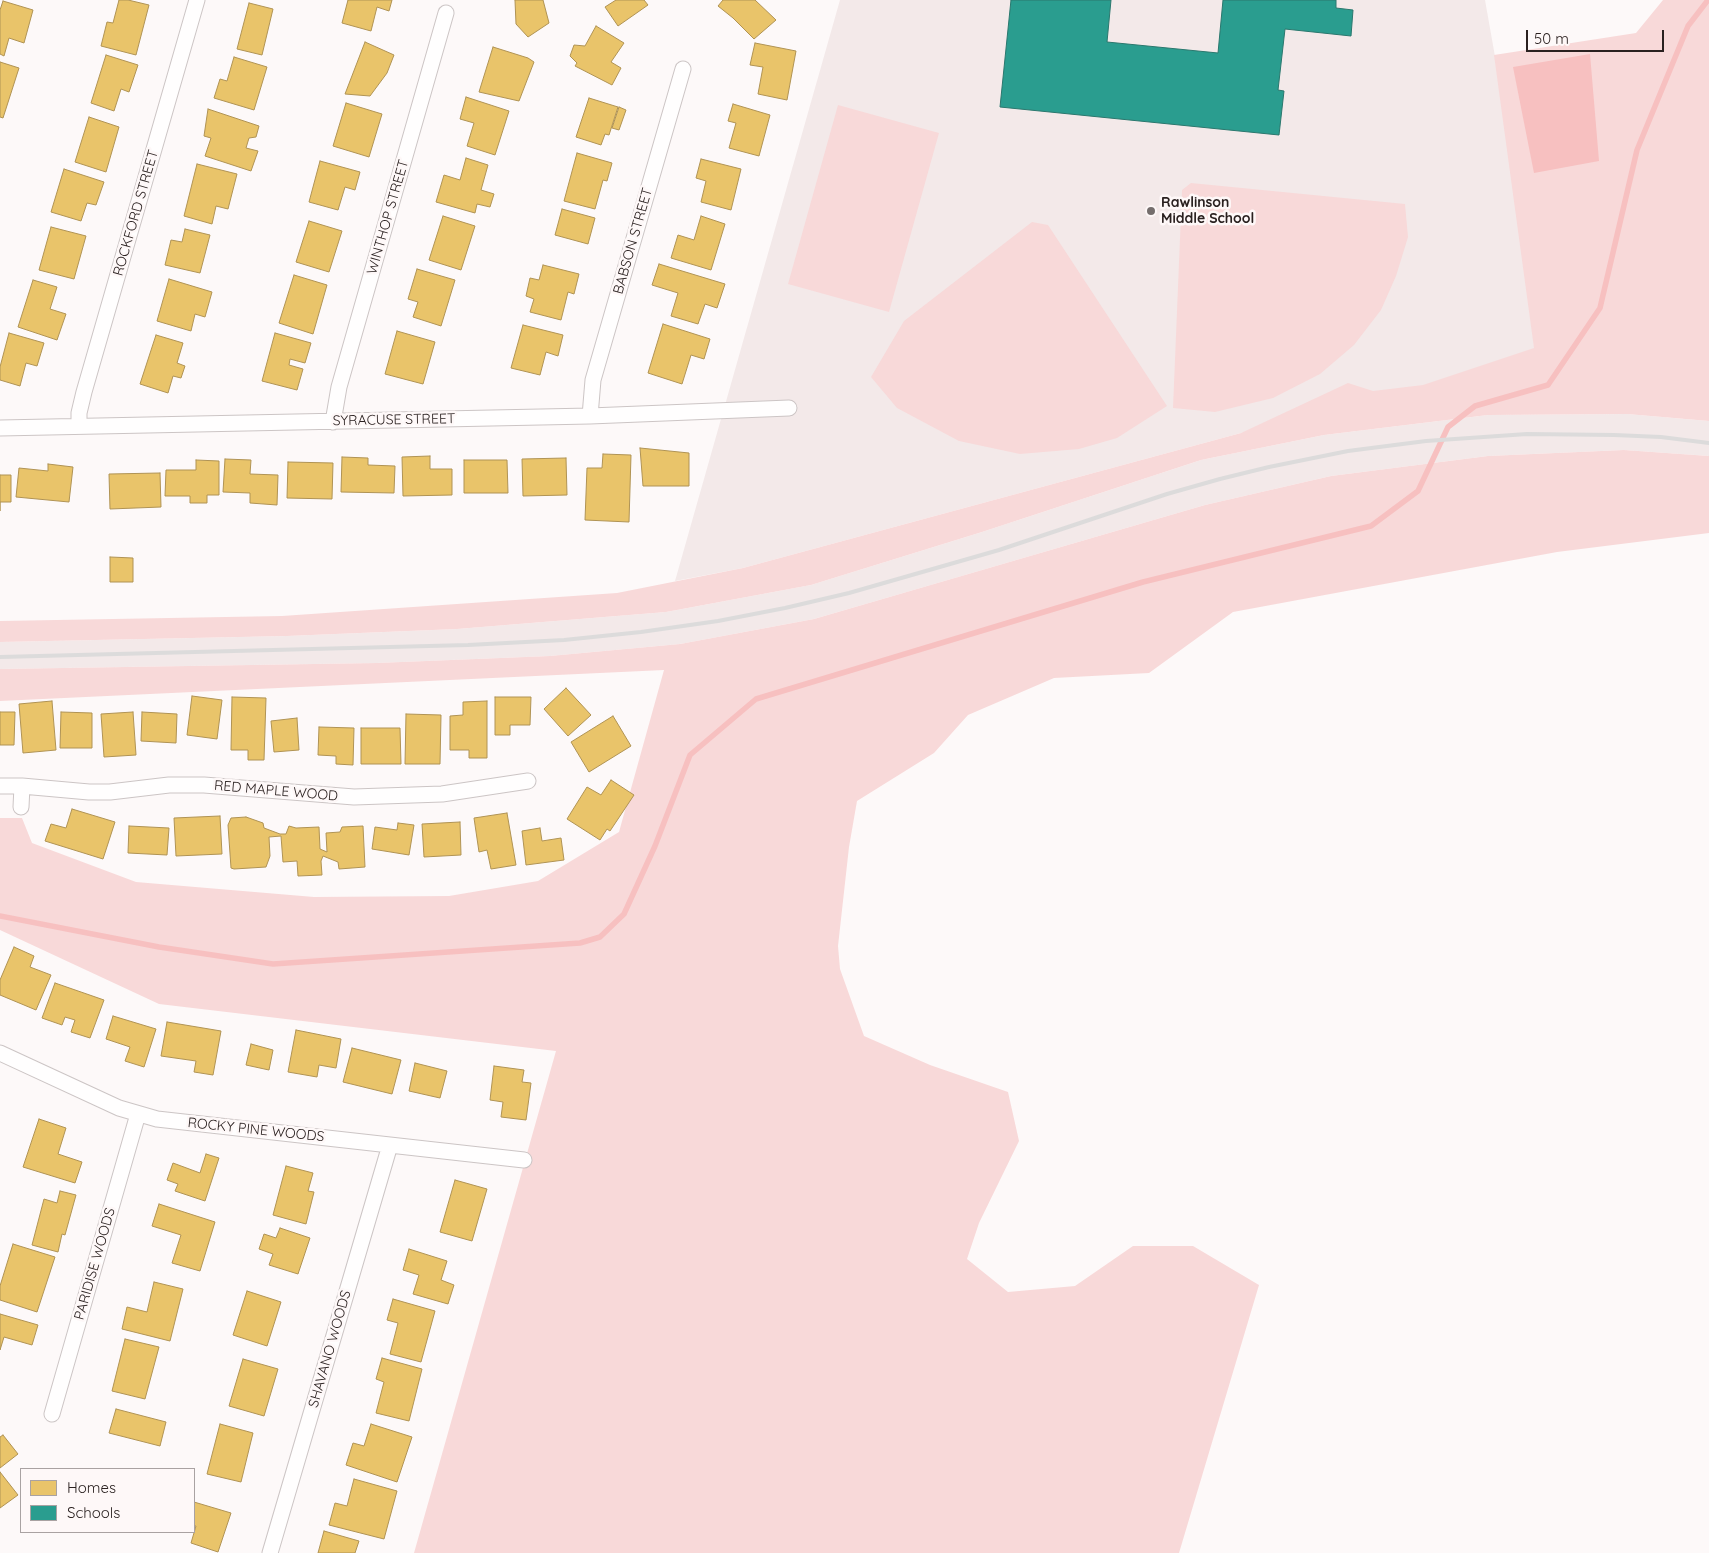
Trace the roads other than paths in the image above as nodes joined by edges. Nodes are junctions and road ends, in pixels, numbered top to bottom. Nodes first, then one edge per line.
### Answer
1 (197, 0) edge
2 (446, 13) dead end
3 (683, 69) dead end
4 (788, 408) dead end
5 (590, 416) junction
6 (333, 422) junction
7 (79, 426) junction
8 (0, 428) edge
9 (528, 781) dead end
10 (0, 786) edge
11 (22, 786) junction
12 (21, 807) dead end
13 (0, 1053) edge
14 (138, 1114) junction
15 (390, 1145) junction
16 (524, 1160) dead end
17 (52, 1414) dead end
18 (270, 1553) edge

1 - 7 street, ROCKFORD STREET
2 - 6 street, WINTHOP STREET
3 - 5 street, BABSON STREET
4 - 5 street, SYRACUSE STREET
5 - 6 street, SYRACUSE STREET
6 - 7 street, SYRACUSE STREET
7 - 8 street, SYRACUSE STREET
9 - 11 street, RED MAPLE WOOD
10 - 11 street, RED MAPLE WOOD
11 - 12 street
13 - 14 street, ROCKY PINE WOODS
14 - 15 street, ROCKY PINE WOODS
14 - 17 street, PARIDISE WOODS
15 - 16 street, ROCKY PINE WOODS
15 - 18 street, SHAVANO WOODS

